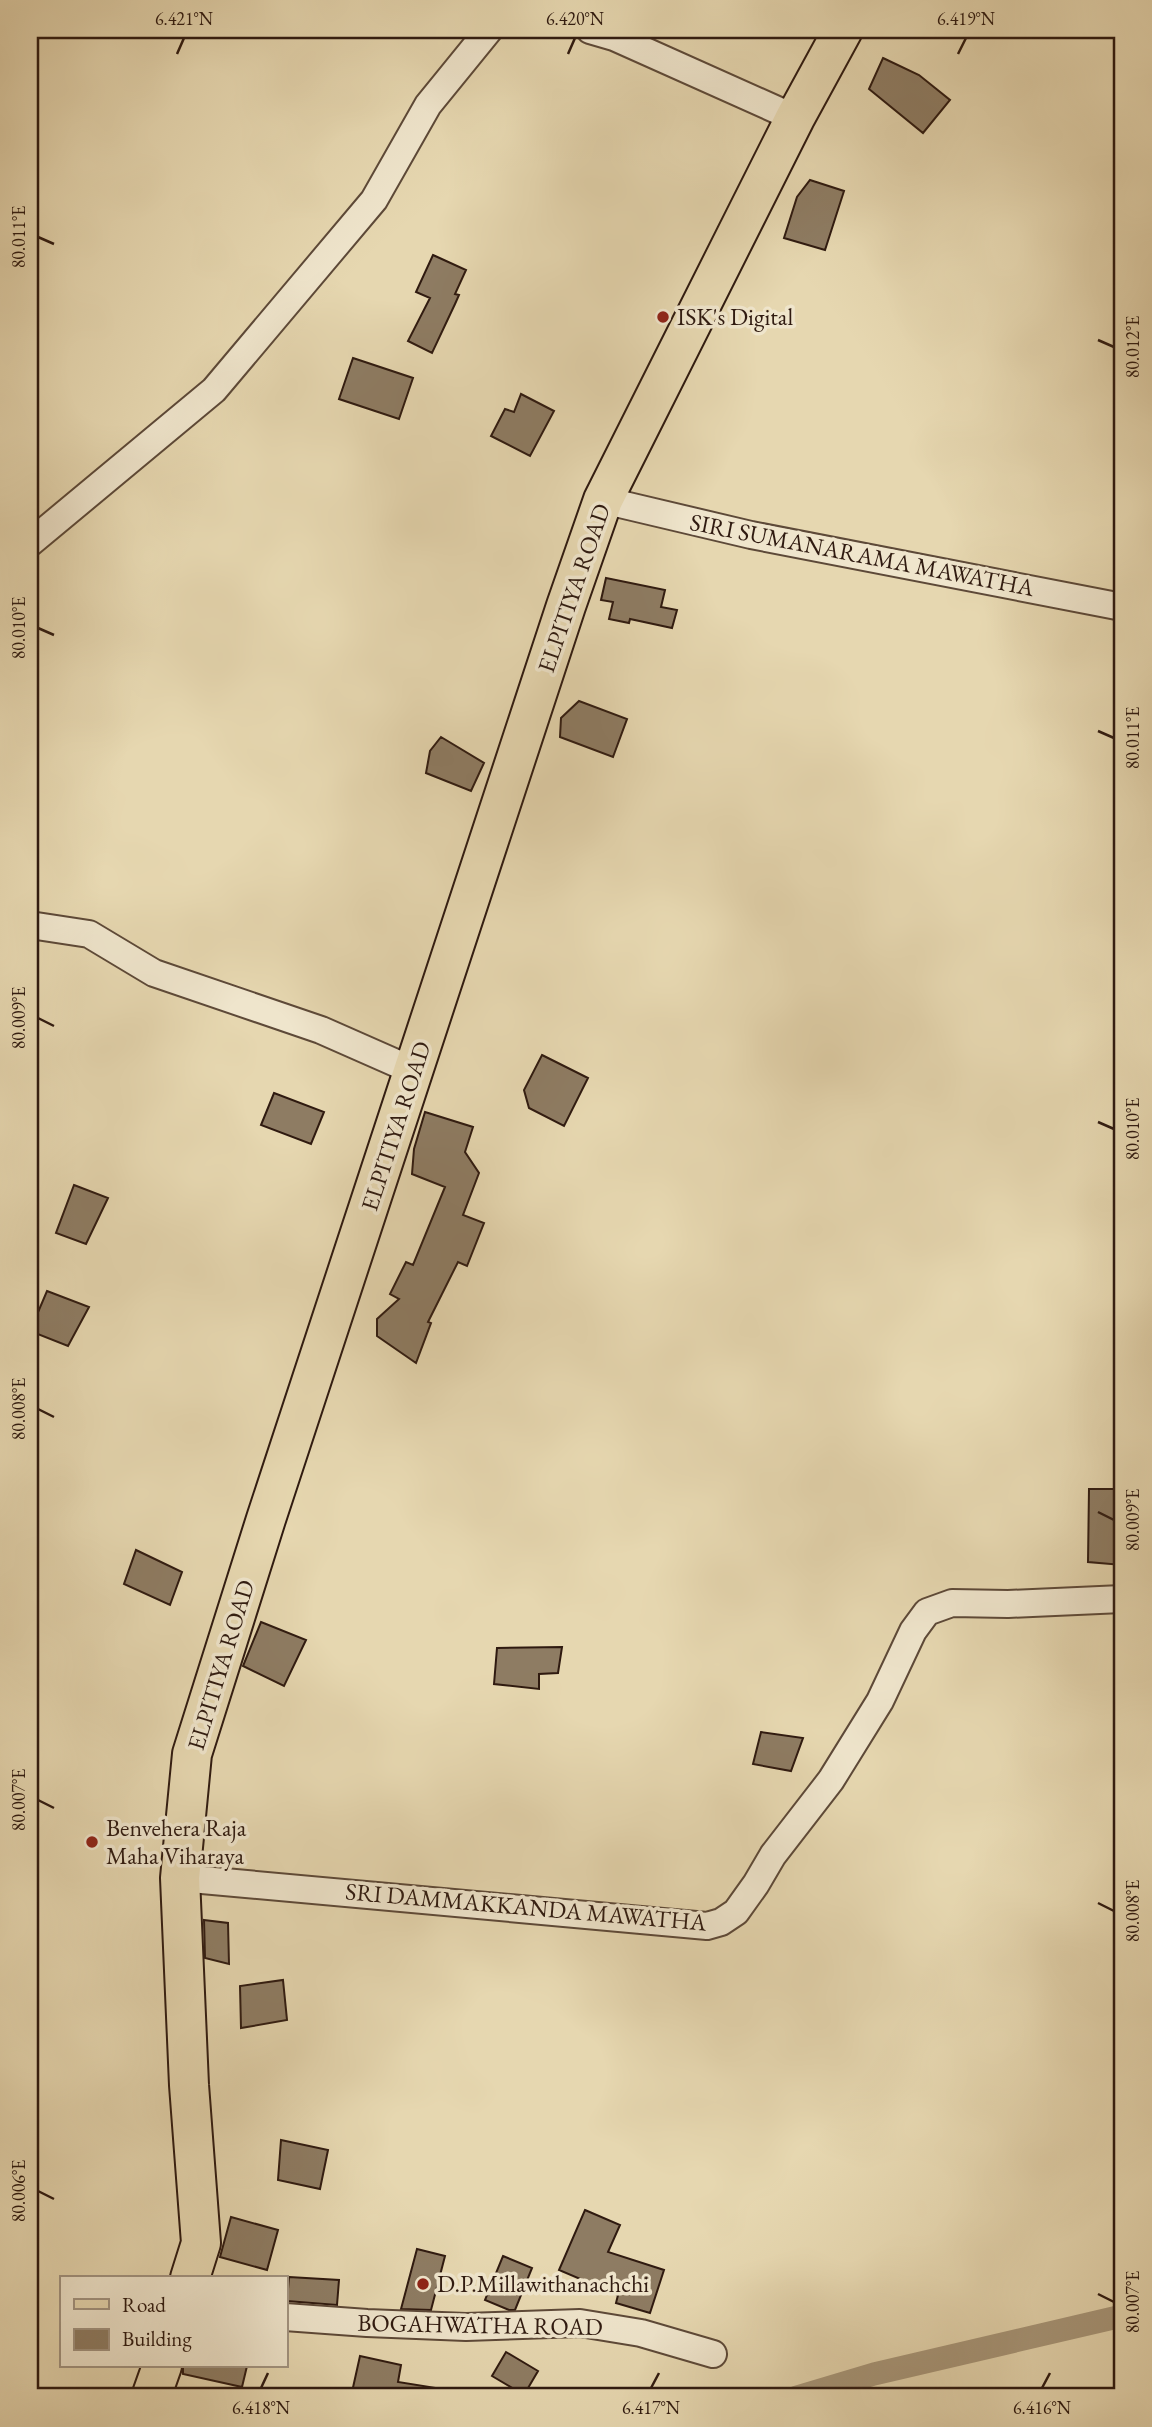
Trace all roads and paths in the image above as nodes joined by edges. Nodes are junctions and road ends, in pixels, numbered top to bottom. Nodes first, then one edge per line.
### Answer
1 (489, 30) edge
2 (590, 30) edge
3 (843, 30) edge
4 (795, 118) junction
5 (603, 500) junction
6 (30, 543) edge
7 (1122, 607) edge
8 (30, 925) edge
9 (414, 1071) junction
10 (1122, 1600) edge
11 (180, 1878) junction
12 (191, 2276) edge
13 (287, 2317) edge
14 (713, 2354) dead end
15 (161, 2368) edge
16 (151, 2397) edge

1 - 6 street
2 - 4 street
3 - 4 main road, ELPITIYA ROAD
4 - 5 main road, ELPITIYA ROAD
5 - 7 street, SIRI SUMANARAMA MAWATHA
5 - 9 main road, ELPITIYA ROAD
8 - 9 street
9 - 11 main road, ELPITIYA ROAD
10 - 11 street, SRI DAMMAKKANDA MAWATHA
11 - 12 main road, ELPITIYA ROAD
13 - 14 street, BOGAHWATHA ROAD
15 - 16 main road

